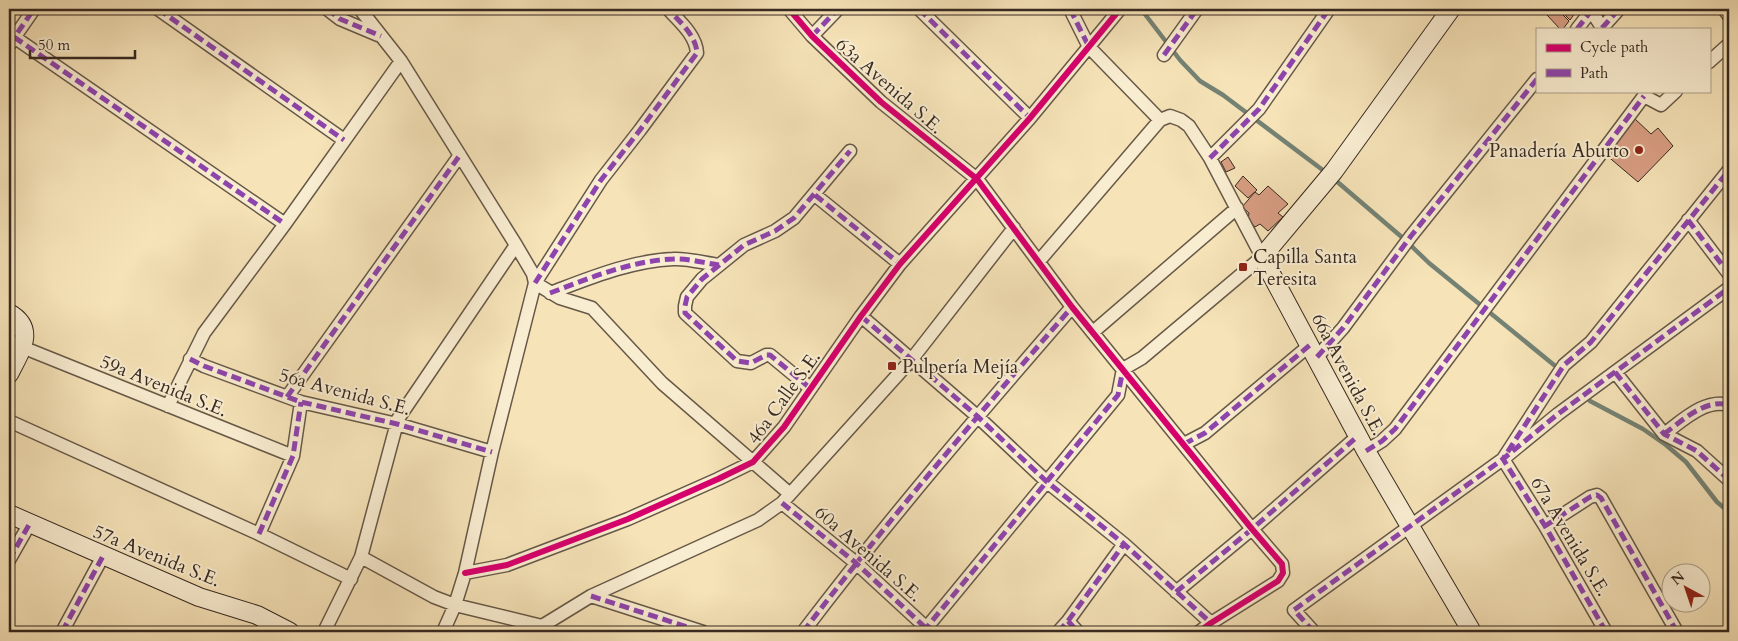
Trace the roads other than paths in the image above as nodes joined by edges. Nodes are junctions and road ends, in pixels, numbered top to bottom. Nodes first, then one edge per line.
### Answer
1 (34, 9) edge
2 (158, 9) edge
3 (327, 9) edge
4 (360, 9) edge
5 (668, 9) edge
6 (789, 9) edge
7 (838, 9) edge
8 (919, 9) edge
9 (1070, 9) edge
10 (1120, 9) edge
11 (1197, 9) edge
12 (1329, 9) edge
13 (1451, 9) edge
14 (1619, 9) edge
15 (1724, 9) edge
16 (1591, 10) edge
17 (1729, 16) edge
18 (1578, 28) edge
19 (1602, 28) edge
20 (380, 36) junction
21 (812, 36) junction
22 (11, 41) edge
23 (1729, 44) edge
24 (1089, 47) junction
25 (1164, 55) dead end
26 (401, 61) junction
27 (1710, 61) edge
28 (1536, 80) edge
29 (1675, 92) edge
30 (1643, 94) edge
31 (1030, 118) junction
32 (1165, 118) junction
33 (344, 140) junction
34 (850, 151) dead end
35 (460, 155) junction
36 (1210, 158) junction
37 (1729, 170) edge
38 (977, 179) junction
39 (815, 195) junction
40 (1237, 208) junction
41 (1688, 220) junction
42 (285, 224) junction
43 (1014, 228) junction
44 (516, 245) junction
45 (1262, 256) junction
46 (1039, 261) junction
47 (900, 264) junction
48 (719, 265) junction
49 (1729, 274) edge
50 (535, 283) junction
51 (1729, 288) edge
52 (550, 293) junction
53 (1072, 307) junction
54 (9, 313) edge
55 (861, 316) junction
56 (1093, 332) junction
57 (22, 348) junction
58 (1313, 351) junction
59 (190, 358) junction
60 (912, 359) junction
61 (1123, 369) junction
62 (1615, 372) junction
63 (9, 374) edge
64 (810, 388) junction
65 (287, 397) junction
66 (301, 402) junction
67 (1729, 405) edge
68 (168, 406) junction
69 (977, 416) junction
70 (9, 421) edge
71 (397, 424) junction
72 (1664, 434) junction
73 (1362, 443) junction
74 (1184, 444) junction
75 (492, 452) junction
76 (292, 456) junction
77 (1503, 459) junction
78 (753, 462) junction
79 (1729, 480) edge
80 (1046, 481) junction
81 (786, 499) junction
82 (9, 514) edge
83 (30, 523) junction
84 (1410, 526) junction
85 (1545, 526) junction
86 (1252, 529) junction
87 (259, 534) junction
88 (1124, 544) junction
89 (103, 556) junction
90 (361, 557) junction
91 (9, 560) edge
92 (856, 563) junction
93 (464, 573) junction
94 (351, 579) junction
95 (1176, 592) junction
96 (591, 596) junction
97 (455, 605) junction
98 (1068, 621) junction
99 (1210, 623) junction
100 (543, 629) edge
101 (927, 631) edge
102 (62, 632) edge
103 (290, 632) edge
104 (324, 632) edge
105 (442, 632) edge
106 (703, 632) edge
107 (803, 632) edge
108 (1058, 632) edge
109 (1078, 632) edge
110 (1199, 632) edge
111 (1314, 632) edge
112 (1472, 632) edge
113 (1606, 632) edge
114 (1677, 632) edge

1 - 22 street
2 - 33 street
3 - 20 street
4 - 20 street
5 - 50 street
6 - 21 street, 63a Avenida S.E.
7 - 21 street
8 - 31 street
9 - 24 street
10 - 24 street, 46a Calle S.E.
11 - 25 street
12 - 36 street
13 - 45 street
14 - 19 street
15 - 17 street
16 - 18 street
16 - 19 street
20 - 26 street
21 - 38 street, 63a Avenida S.E.
22 - 42 street
23 - 27 street
24 - 31 street, 46a Calle S.E.
24 - 32 street, 66a Avenida S.E.
26 - 33 street
26 - 35 street
28 - 58 street
29 - 30 street
30 - 73 street
31 - 38 street, 46a Calle S.E.
32 - 36 street, 66a Avenida S.E.
32 - 46 street
33 - 42 street
34 - 39 street
35 - 44 street
35 - 65 street
36 - 40 street, 66a Avenida S.E.
37 - 41 street
38 - 43 street, 63a Avenida S.E.
38 - 47 street, 46a Calle S.E.
39 - 47 street
39 - 48 street
40 - 45 street, 66a Avenida S.E.
40 - 56 street
41 - 49 street
41 - 77 street
42 - 59 street
43 - 46 street
43 - 60 street
44 - 50 street
44 - 71 street
45 - 58 street, 66a Avenida S.E.
45 - 61 street
46 - 53 street
47 - 55 street, 46a Calle S.E.
48 - 52 street
48 - 64 street
50 - 52 street, 60a Avenida S.E.
50 - 75 street
51 - 62 street
52 - 78 street, 60a Avenida S.E.
53 - 56 street
53 - 69 street
54 - 57 street
55 - 60 street
55 - 64 street, 46a Calle S.E.
56 - 61 street
57 - 63 street
57 - 68 street, 59a Avenida S.E.
58 - 73 street, 66a Avenida S.E.
58 - 74 street
59 - 65 street, 56a Avenida S.E.
59 - 68 street
60 - 69 street
60 - 81 street
61 - 74 street
61 - 80 street
62 - 72 street
62 - 77 street
64 - 78 street, 46a Calle S.E.
65 - 66 street, 56a Avenida S.E.
66 - 71 street, 56a Avenida S.E.
66 - 76 street
67 - 72 street
68 - 76 street, 59a Avenida S.E.
69 - 80 street
69 - 92 street
70 - 87 street
71 - 75 street, 56a Avenida S.E.
71 - 90 street
72 - 79 street
73 - 84 street, 66a Avenida S.E.
73 - 86 street
74 - 86 street
75 - 93 street
76 - 87 street
77 - 84 street
77 - 85 street, 67a Avenida S.E.
78 - 81 street, 60a Avenida S.E.
78 - 93 street, 46a Calle S.E.
80 - 88 street
80 - 101 street
81 - 92 street, 60a Avenida S.E.
81 - 96 street
82 - 83 street, 57a Avenida S.E.
83 - 89 street, 57a Avenida S.E.
83 - 91 street
84 - 111 street
84 - 112 street, 66a Avenida S.E.
85 - 113 street, 67a Avenida S.E.
85 - 114 street
86 - 95 street
86 - 99 street
87 - 94 street
88 - 95 street
88 - 98 street
89 - 102 street
89 - 103 street, 57a Avenida S.E.
90 - 94 street
90 - 97 street
92 - 101 street, 60a Avenida S.E.
92 - 107 street
93 - 97 street
94 - 104 street
95 - 99 street
96 - 100 street
96 - 106 street
97 - 100 street
97 - 105 street
98 - 108 street
98 - 109 street
99 - 110 street

